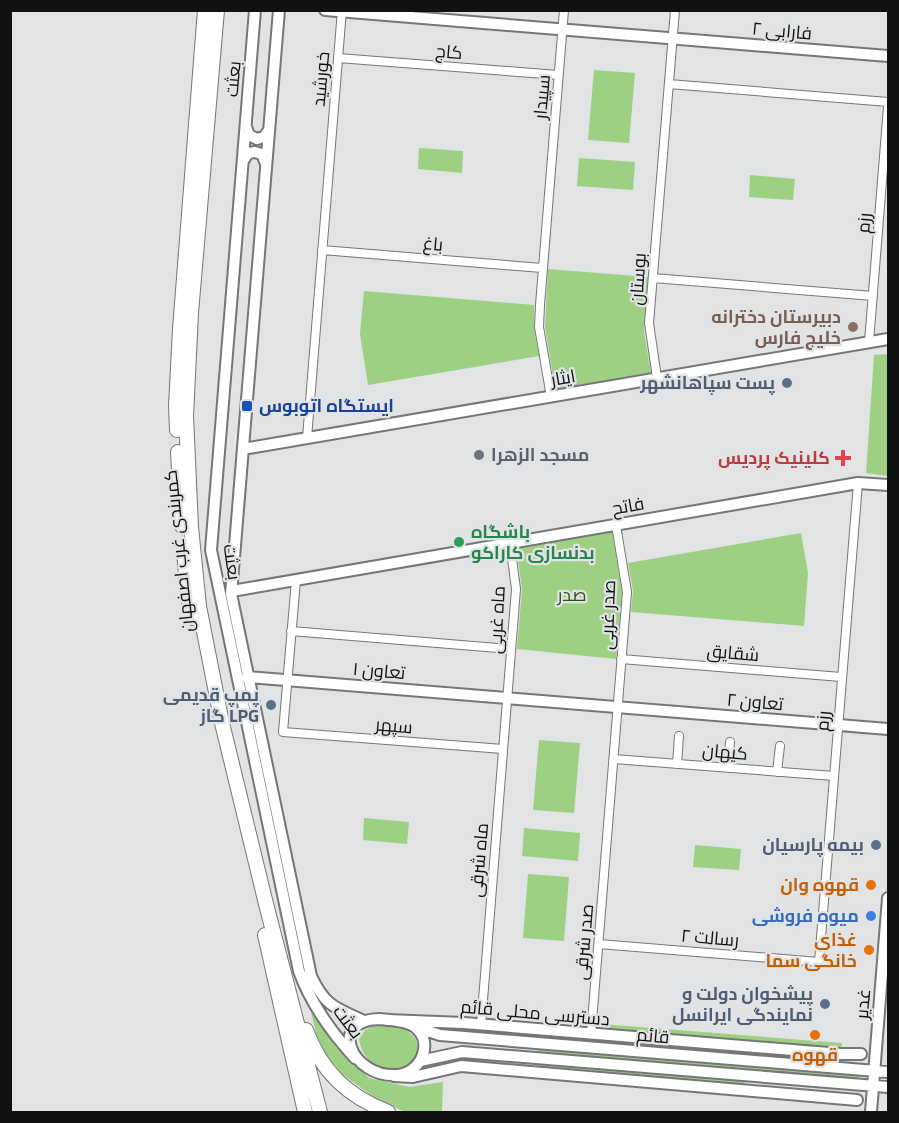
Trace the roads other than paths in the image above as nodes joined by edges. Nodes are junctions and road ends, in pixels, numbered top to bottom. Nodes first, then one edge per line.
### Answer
1 (205, 10) edge
2 (218, 10) edge
3 (255, 10) edge
4 (279, 10) edge
5 (325, 10) edge
6 (564, 10) edge
7 (675, 10) edge
8 (342, 11) edge
9 (562, 30) junction
10 (673, 39) junction
11 (888, 56) edge
12 (338, 58) junction
13 (558, 75) junction
14 (669, 84) junction
15 (888, 102) edge
16 (888, 107) edge
17 (246, 127) junction
18 (269, 128) junction
19 (243, 163) junction
20 (266, 164) junction
21 (322, 250) junction
22 (542, 268) junction
23 (653, 278) junction
24 (873, 296) junction
25 (888, 339) edge
26 (869, 342) junction
27 (657, 378) junction
28 (551, 397) junction
29 (307, 438) junction
30 (243, 449) junction
31 (858, 483) junction
32 (888, 485) edge
33 (616, 525) junction
34 (510, 543) junction
35 (296, 580) junction
36 (232, 591) junction
37 (291, 631) junction
38 (511, 649) junction
39 (621, 659) junction
40 (247, 677) junction
41 (842, 677) junction
42 (287, 680) junction
43 (508, 698) junction
44 (618, 707) junction
45 (838, 725) junction
46 (888, 729) edge
47 (679, 736) dead end
48 (730, 742) dead end
49 (780, 746) dead end
50 (503, 749) junction
51 (614, 759) junction
52 (677, 764) junction
53 (728, 768) junction
54 (777, 772) junction
55 (834, 776) junction
56 (888, 898) edge
57 (599, 944) junction
58 (819, 962) joint
59 (282, 967) junction
60 (387, 1020) junction
61 (364, 1021) junction
62 (481, 1025) junction
63 (416, 1027) junction
64 (525, 1028) junction
65 (591, 1034) junction
66 (877, 1034) junction
67 (477, 1038) junction
68 (726, 1045) junction
69 (861, 1054) junction
70 (355, 1058) junction
71 (420, 1061) junction
72 (774, 1062) junction
73 (841, 1068) junction
74 (856, 1069) junction
75 (875, 1070) junction
76 (888, 1072) edge
77 (394, 1076) junction
78 (784, 1078) junction
79 (839, 1083) junction
80 (854, 1084) junction
81 (873, 1085) junction
82 (888, 1087) edge
83 (735, 1088) junction
84 (857, 1100) junction
85 (306, 1113) edge
86 (320, 1113) edge
87 (388, 1113) edge
88 (866, 1113) edge
89 (871, 1113) edge

1 - 85 highway, کمربندی غرب اصفهان
2 - 59 highway, کمربندی غرب اصفهان
3 - 17 main road, بعثت
4 - 18 main road, بعثت
5 - 8 main road, فارابی ۲
6 - 9 street, سپیدار
7 - 10 street, بوستان
8 - 9 main road, فارابی ۲
8 - 12 street, خورشید
9 - 10 main road, فارابی ۲
9 - 13 street, سپیدار
10 - 11 main road, فارابی ۲
10 - 14 street, بوستان
12 - 13 street, کاج
12 - 21 street, خورشید
13 - 22 street, سپیدار
14 - 15 street
14 - 23 street, بوستان
16 - 24 street, رزم
17 - 18 main road
17 - 19 main road, بعثت
18 - 20 main road, بعثت
19 - 20 main road
19 - 70 main road, بعثت
20 - 30 main road, بعثت
21 - 22 street, باغ
21 - 29 street, خورشید
22 - 28 street, سپیدار
23 - 24 street
23 - 27 street, بوستان
24 - 26 street, رزم
25 - 26 main road, ایثار
26 - 27 main road, ایثار
27 - 28 main road, ایثار
28 - 29 main road, ایثار
29 - 30 main road, ایثار
30 - 36 main road, بعثت
31 - 32 main road, فاتح
31 - 33 main road, فاتح
31 - 41 street, رزم
33 - 34 main road, فاتح
33 - 39 street, صدر غربی
34 - 35 main road, فاتح
34 - 38 street, ماه غربی
35 - 36 main road, فاتح
35 - 37 street
36 - 40 main road, بعثت
37 - 38 street
37 - 42 street
38 - 43 street, ماه غربی
39 - 41 street, شقایق
39 - 44 street, صدر غربی
40 - 42 main road, تعاون ۱
40 - 61 main road, بعثت
41 - 45 street, رزم
42 - 43 main road, تعاون ۱
42 - 50 street, سپهر
43 - 44 main road, تعاون ۱
43 - 50 street, ماه شرقی
44 - 45 main road, تعاون ۲
44 - 51 street, صدر شرقی
45 - 46 main road, تعاون ۲
45 - 55 street, رزم
47 - 52 street
48 - 53 street
49 - 54 street
50 - 62 street, ماه شرقی
51 - 52 street, کیهان
51 - 57 street, صدر شرقی
52 - 53 street, کیهان
53 - 54 street, کیهان
54 - 55 street, کیهان
55 - 58 street, رزم
56 - 66 main road, غدیر
57 - 58 street, رسالت ۲
57 - 65 street, صدر شرقی
59 - 86 highway, کمربندی غرب اصفهان
59 - 87 highway
60 - 61 main road
60 - 62 main road, دسترسی محلی قائم
60 - 63 main road
61 - 70 main road
62 - 64 main road, دسترسی محلی قائم
63 - 67 main road, قائم
63 - 71 main road
64 - 65 main road, دسترسی محلی قائم
64 - 67 main road
65 - 68 main road, دسترسی محلی قائم
66 - 69 main road
66 - 75 main road, غدیر
67 - 72 main road, قائم
68 - 69 main road, دسترسی محلی قائم
68 - 72 main road
69 - 73 main road
70 - 77 main road
71 - 77 main road
71 - 78 main road, قائم
72 - 73 main road, قائم
73 - 74 main road, قائم
74 - 75 main road, قائم
74 - 80 main road
75 - 76 main road, قائم
75 - 81 main road, غدیر
77 - 83 main road
78 - 79 main road, قائم
78 - 83 main road
79 - 80 main road, قائم
79 - 84 main road
80 - 81 main road, قائم
81 - 82 main road, قائم
81 - 89 main road, غدیر
83 - 84 main road
84 - 88 main road

